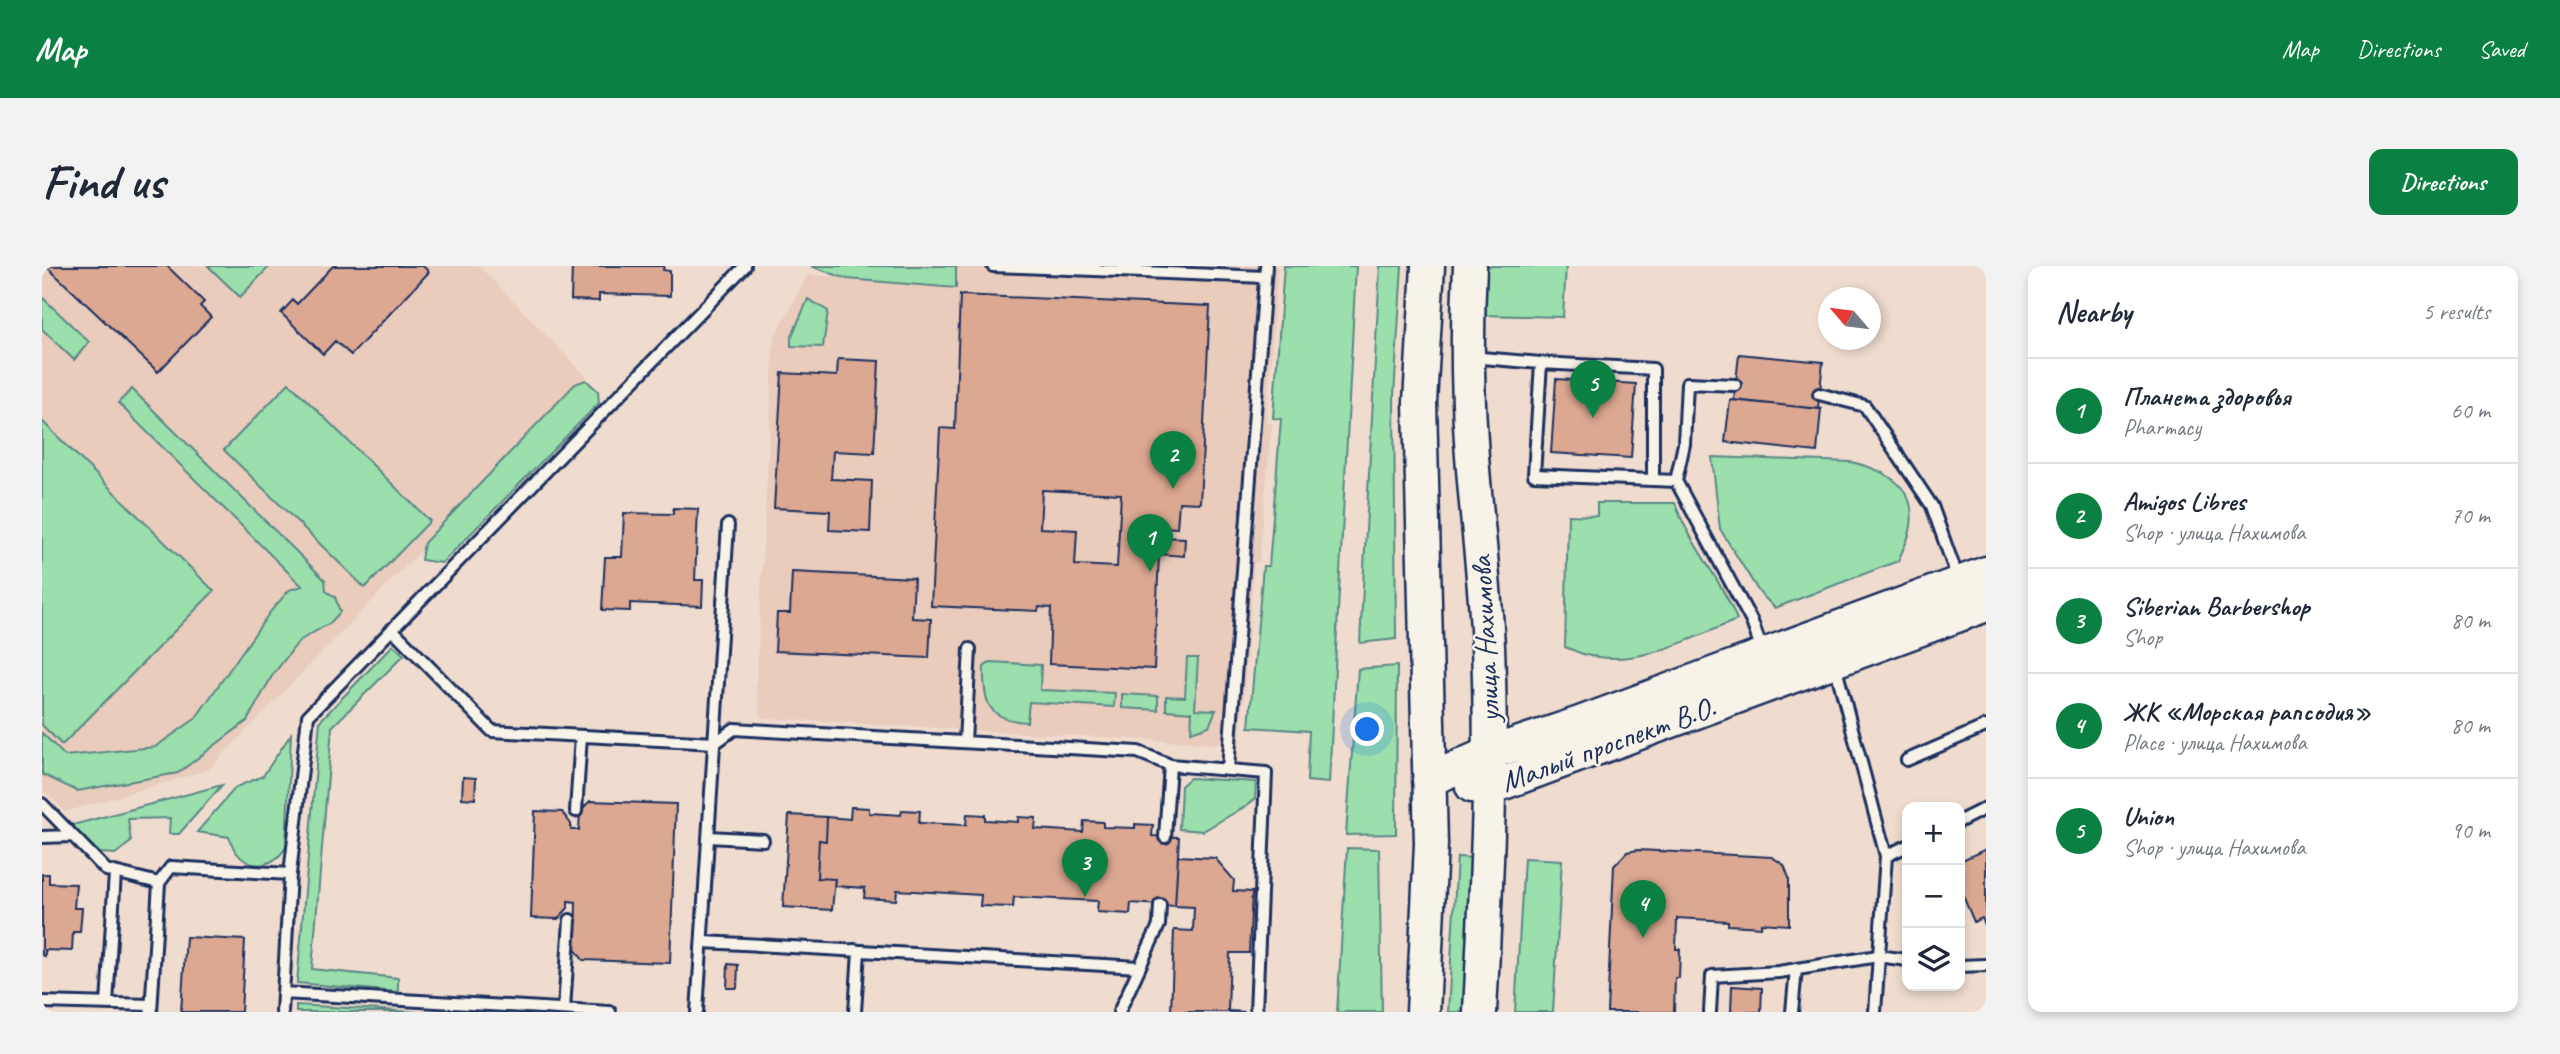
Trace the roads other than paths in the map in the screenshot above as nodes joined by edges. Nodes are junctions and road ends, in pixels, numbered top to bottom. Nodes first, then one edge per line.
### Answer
1 (745, 266) edge
2 (993, 266) edge
3 (1428, 266) edge
4 (1470, 266) edge
5 (1266, 272) edge
6 (1468, 357) junction
7 (1541, 363) junction
8 (1735, 385) dead end
9 (1819, 394) dead end
10 (1653, 479) junction
11 (1676, 481) junction
12 (728, 525) dead end
13 (1971, 595) edge
14 (392, 629) junction
15 (1830, 646) junction
16 (970, 649) dead end
17 (1764, 655) junction
18 (1986, 726) edge
19 (581, 736) junction
20 (965, 742) junction
21 (715, 743) junction
22 (1490, 753) junction
23 (1907, 761) dead end
24 (1170, 765) junction
25 (1228, 769) junction
26 (1429, 780) junction
27 (1490, 788) junction
28 (42, 804) edge
29 (1986, 808) edge
30 (576, 811) dead end
31 (1965, 818) edge
32 (73, 836) junction
33 (42, 837) edge
34 (709, 837) junction
35 (1165, 837) dead end
36 (763, 840) dead end
37 (1902, 848) edge
38 (1886, 856) junction
39 (115, 873) junction
40 (290, 874) junction
41 (159, 883) junction
42 (1160, 905) dead end
43 (570, 920) dead end
44 (703, 942) junction
45 (859, 951) junction
46 (1878, 956) junction
47 (1902, 959) edge
48 (1986, 965) edge
49 (1965, 966) edge
50 (1139, 967) junction
51 (1796, 968) junction
52 (283, 993) junction
53 (42, 1002) edge
54 (55, 1002) junction
55 (107, 1004) junction
56 (151, 1009) edge
57 (517, 1009) edge
58 (564, 1009) junction
59 (45, 1012) edge
60 (282, 1012) edge
61 (610, 1012) edge
62 (698, 1012) edge
63 (855, 1012) edge
64 (1119, 1012) edge
65 (1256, 1012) edge
66 (1423, 1012) edge
67 (1480, 1012) edge
68 (1710, 1012) edge
69 (1792, 1012) edge
70 (1875, 1012) edge

1 - 14 lane
2 - 5 lane
3 - 26 main road, улица Нахимова
4 - 6 main road, улица Нахимова
5 - 25 lane
6 - 7 lane
6 - 22 main road, улица Нахимова
7 - 10 lane
7 - 10 lane
8 - 11 lane
9 - 13 lane
10 - 11 lane
11 - 17 lane
12 - 21 lane
13 - 15 main road, Малый проспект В.О.
14 - 19 lane
14 - 40 lane
15 - 17 main road, Малый проспект В.О.
15 - 27 main road, Малый проспект В.О.
15 - 38 lane
16 - 20 lane
17 - 22 main road, Малый проспект В.О.
18 - 23 lane
19 - 21 lane
19 - 30 lane
20 - 21 lane
20 - 24 lane
21 - 34 lane
22 - 26 main road, Малый проспект В.О.
22 - 27 main road, улица Нахимова
24 - 25 lane
24 - 35 lane
25 - 65 lane
26 - 27 main road, Малый проспект В.О.
26 - 66 main road, улица Нахимова
27 - 67 main road, улица Нахимова
28 - 32 lane
29 - 31 lane
32 - 33 lane
32 - 39 lane
34 - 36 lane
34 - 44 lane
37 - 38 lane
38 - 46 lane
39 - 41 lane
39 - 55 lane
40 - 41 lane
40 - 52 lane
41 - 56 lane
42 - 50 lane
43 - 58 lane
44 - 45 lane
44 - 62 lane
45 - 50 lane
45 - 63 lane
46 - 47 lane
46 - 51 lane
46 - 70 lane
48 - 49 lane
50 - 64 lane
51 - 68 lane
51 - 69 lane
52 - 57 lane
52 - 60 lane
53 - 54 lane
54 - 55 lane
54 - 59 lane
55 - 56 lane
57 - 58 lane
58 - 61 lane

